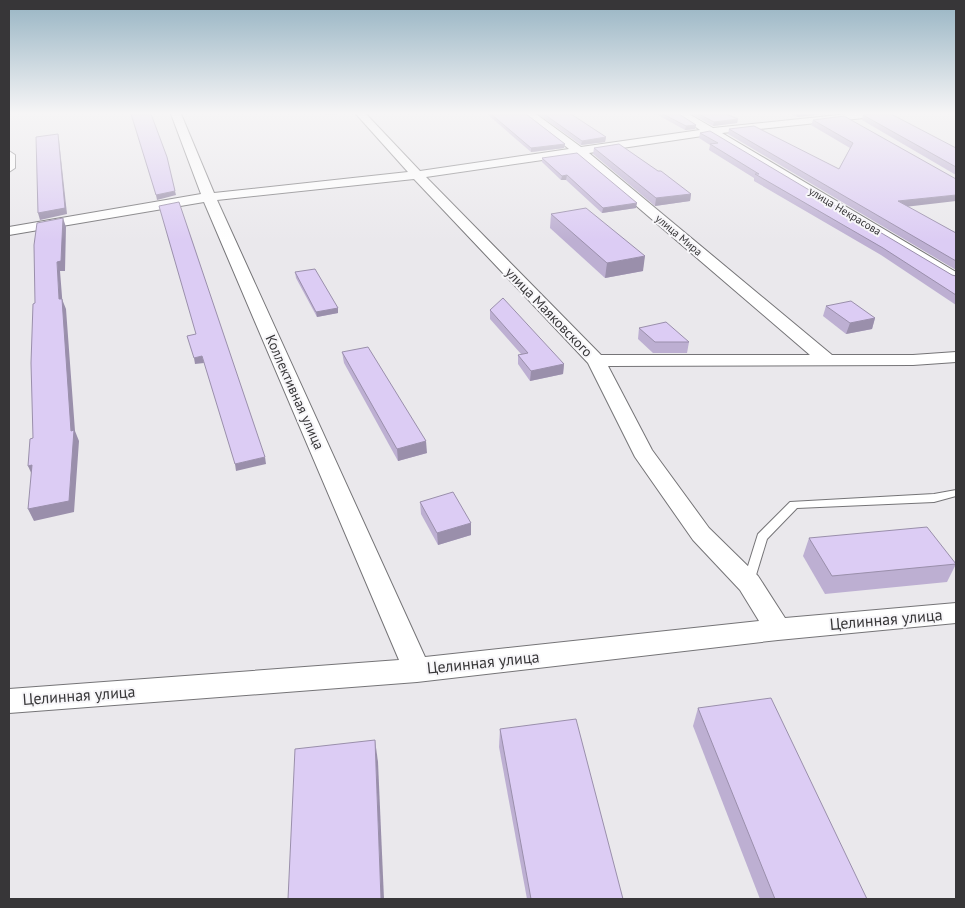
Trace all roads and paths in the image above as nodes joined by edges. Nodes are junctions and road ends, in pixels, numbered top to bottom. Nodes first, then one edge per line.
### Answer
1 (193, 156) edge
2 (399, 156) edge
3 (539, 156) edge
4 (586, 156) edge
5 (755, 156) edge
6 (417, 176) junction
7 (209, 197) junction
8 (9, 231) edge
9 (956, 278) edge
10 (956, 357) edge
11 (826, 359) junction
12 (596, 361) junction
13 (956, 492) edge
14 (748, 583) junction
15 (956, 613) edge
16 (778, 629) junction
17 (416, 670) junction
18 (9, 701) edge

1 - 7 street, Коллективная улица
2 - 6 street, улица Маяковского
3 - 6 street
4 - 11 street, улица Мира
5 - 9 street, улица Некрасова
6 - 7 street
6 - 12 street, улица Маяковского
7 - 8 street
7 - 17 street, Коллективная улица
10 - 11 street
11 - 12 street
12 - 14 street, улица Маяковского
13 - 14 lane
14 - 16 street, улица Маяковского
15 - 16 street, Целинная улица
16 - 17 street, Целинная улица
17 - 18 street, Целинная улица

